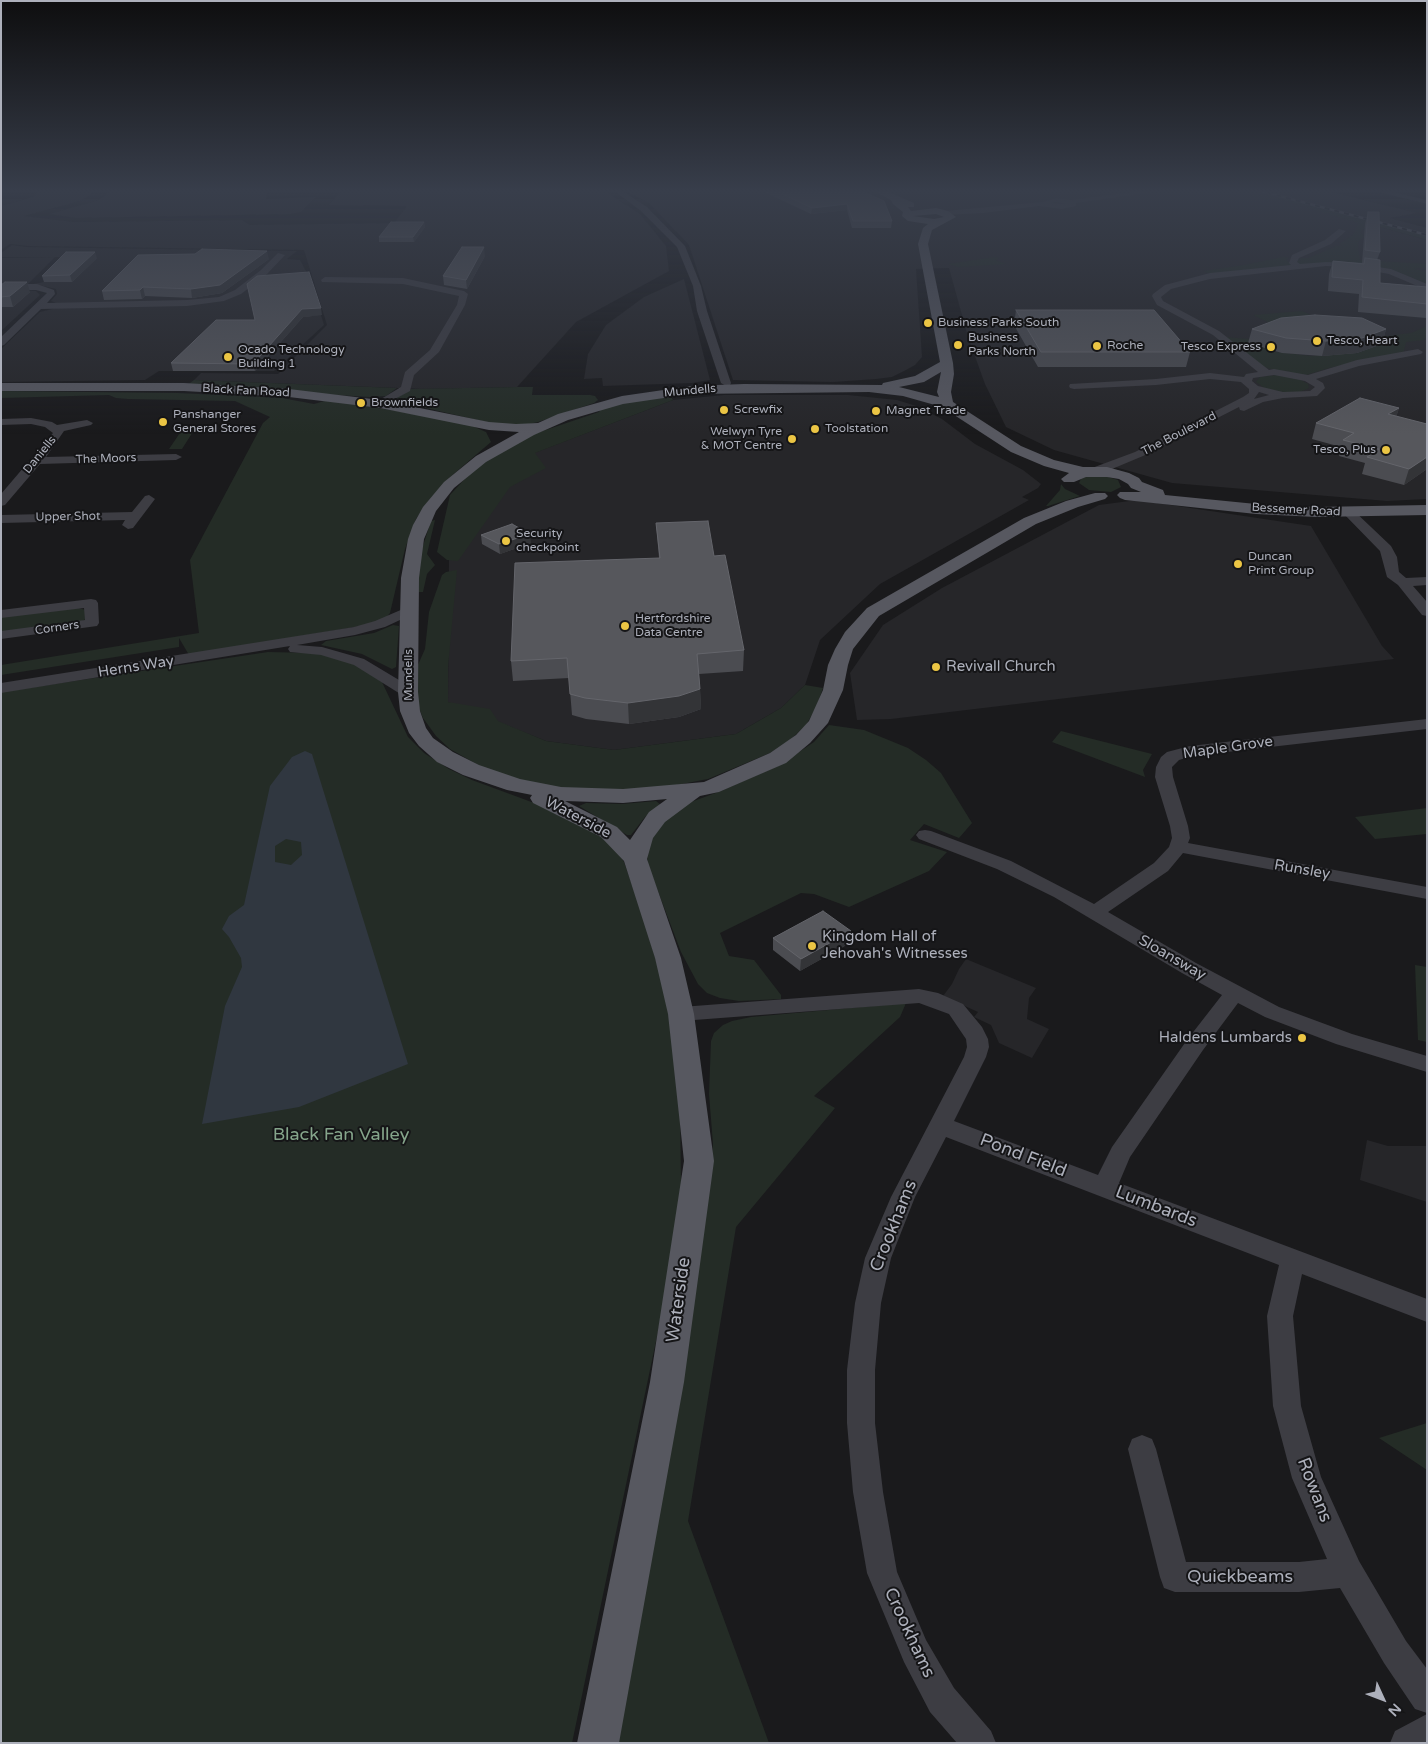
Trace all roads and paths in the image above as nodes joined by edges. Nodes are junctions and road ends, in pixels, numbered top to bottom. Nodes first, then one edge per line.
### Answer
1 (265, 271) edge
2 (691, 271) edge
3 (928, 271) edge
4 (1256, 271) edge
5 (1385, 271) edge
6 (325, 280) dead end
7 (1, 287) edge
8 (1427, 287) edge
9 (39, 306) junction
10 (1424, 342) dead end
11 (1, 343) edge
12 (1423, 353) edge
13 (947, 364) junction
14 (1265, 372) junction
15 (1308, 378) junction
16 (1251, 384) junction
17 (720, 386) junction
18 (1074, 386) dead end
19 (1, 387) edge
20 (869, 388) junction
21 (1283, 395) junction
22 (380, 404) junction
23 (946, 404) junction
24 (1, 422) edge
25 (87, 423) dead end
26 (544, 425) junction
27 (489, 426) junction
28 (56, 429) junction
29 (497, 448) junction
30 (176, 458) dead end
31 (1033, 458) junction
32 (37, 461) junction
33 (1112, 465) junction
34 (1090, 472) junction
35 (1130, 486) junction
36 (1100, 496) junction
37 (149, 499) dead end
38 (1, 502) edge
39 (1427, 510) edge
40 (1348, 512) junction
41 (1, 519) edge
42 (1427, 581) edge
43 (1403, 582) junction
44 (410, 610) junction
45 (1427, 612) edge
46 (1, 614) edge
47 (1, 635) edge
48 (270, 646) junction
49 (1, 688) edge
50 (408, 692) junction
51 (1427, 724) edge
52 (515, 785) junction
53 (693, 792) junction
54 (925, 836) dead end
55 (1178, 847) junction
56 (635, 859) junction
57 (1427, 893) edge
58 (1095, 912) junction
59 (1235, 993) junction
60 (681, 1014) junction
61 (1427, 1064) edge
62 (940, 1125) junction
63 (1105, 1188) junction
64 (1293, 1259) junction
65 (1427, 1310) edge
66 (1142, 1448) dead end
67 (1348, 1572) junction
68 (1427, 1698) edge
69 (1427, 1731) edge
70 (598, 1743) edge
71 (979, 1743) edge
72 (1407, 1743) edge

1 - 9 street
2 - 17 street
3 - 13 main road
4 - 14 street
5 - 8 street
6 - 22 street
7 - 9 street
9 - 11 street
10 - 12 street
12 - 15 street
13 - 20 main road
13 - 23 main road
14 - 15 street
14 - 16 street
15 - 21 street
16 - 18 street
16 - 21 street
16 - 33 street, The Boulevard
17 - 20 main road, Mundells
17 - 26 main road, Mundells
19 - 22 main road, Black Fan Road
20 - 23 main road, Mundells
21 - 35 street, The Boulevard
22 - 27 main road, Black Fan Road
23 - 31 main road, Mundells
24 - 28 street, Daniells
25 - 28 street
26 - 27 main road, Black Fan Road
26 - 29 main road, Mundells
27 - 29 main road
28 - 32 street, Daniells
29 - 44 main road, Mundells
30 - 32 street, The Moors
31 - 33 main road
31 - 34 main road, Mundells
32 - 38 street, Daniells
33 - 34 street, The Boulevard
34 - 35 main road, Mundells
34 - 36 main road
35 - 36 main road
35 - 40 main road, Bessemer Road
36 - 53 main road, Mundells
37 - 41 street, Upper Shot
39 - 40 main road, Bessemer Road
40 - 43 street
42 - 43 street
43 - 45 street
44 - 48 street, Herns Way
44 - 50 main road, Mundells
46 - 47 street, Corners
48 - 49 street, Herns Way
48 - 50 street, Herns Way
50 - 52 main road, Mundells
51 - 55 street, Maple Grove
52 - 53 main road, Mundells
52 - 56 main road, Waterside
53 - 56 main road
54 - 58 street, Sloansway
55 - 57 street, Runsley
55 - 58 street
56 - 60 main road, Waterside
58 - 59 street, Sloansway
59 - 61 street, Sloansway
59 - 63 street, Lumbards
60 - 62 street, Crookhams
60 - 70 main road, Waterside
62 - 63 street, Pond Field
62 - 71 street, Crookhams
63 - 64 street, Lumbards
64 - 65 street, Lumbards
64 - 67 street, Rowans
66 - 67 street, Quickbeams
67 - 68 street, Rowans
69 - 72 street

